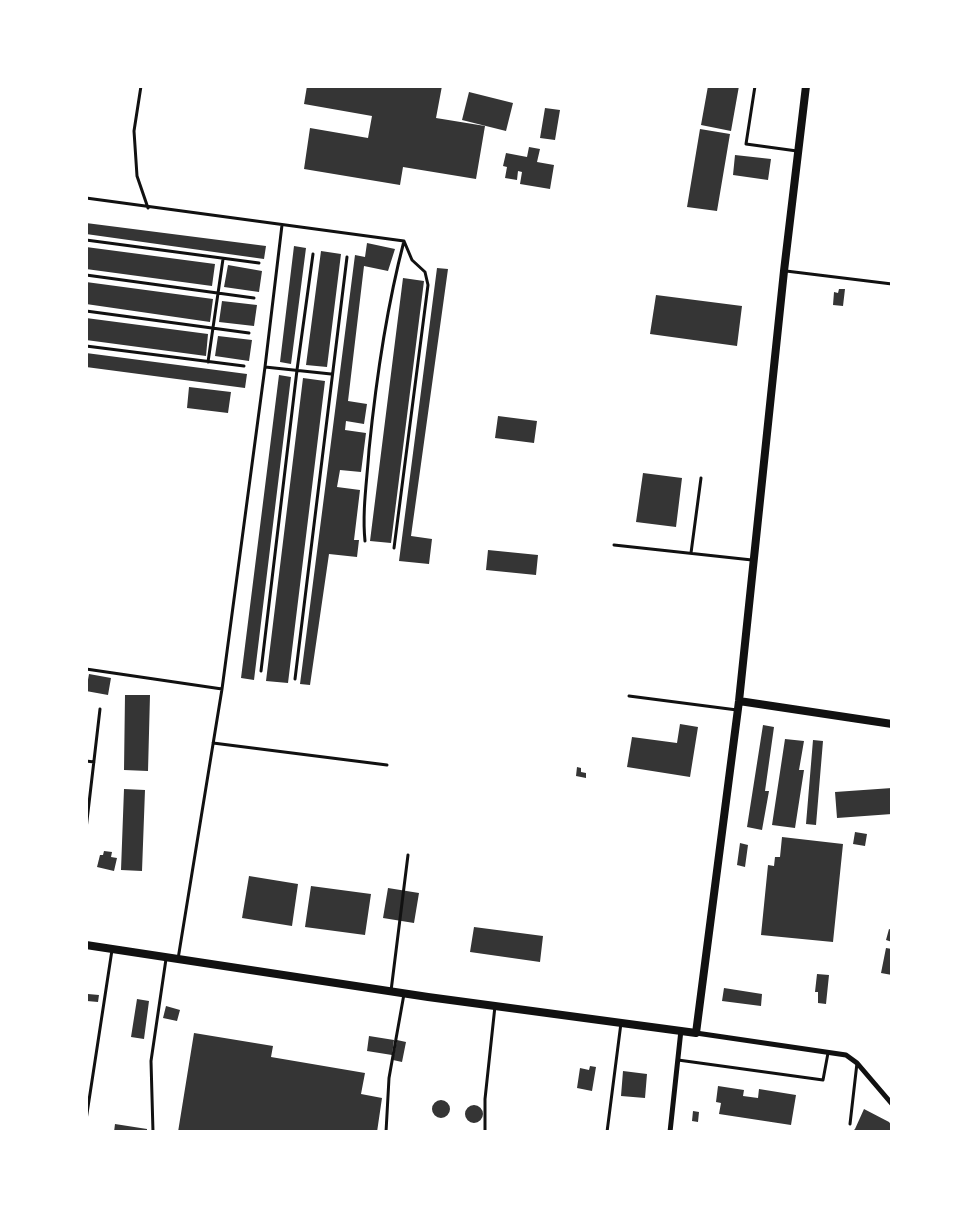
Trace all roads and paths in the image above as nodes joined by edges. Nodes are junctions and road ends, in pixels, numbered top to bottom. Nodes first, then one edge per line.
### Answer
1 (141, 86) edge
2 (756, 86) edge
3 (806, 86) edge
4 (798, 151) junction
5 (86, 198) edge
6 (148, 208) junction
7 (282, 225) junction
8 (86, 240) edge
9 (404, 241) junction
10 (313, 254) dead end
11 (347, 257) dead end
12 (223, 259) junction
13 (259, 263) dead end
14 (784, 271) junction
15 (86, 275) edge
16 (892, 284) edge
17 (219, 293) junction
18 (254, 298) dead end
19 (86, 311) edge
20 (214, 328) junction
21 (249, 333) dead end
22 (86, 346) edge
23 (208, 362) junction
24 (244, 366) dead end
25 (265, 367) junction
26 (297, 370) junction
27 (331, 374) junction
28 (701, 478) dead end
29 (365, 541) dead end
30 (614, 545) dead end
31 (394, 548) dead end
32 (691, 554) junction
33 (753, 560) junction
34 (86, 669) edge
35 (262, 671) dead end
36 (295, 679) dead end
37 (222, 688) junction
38 (629, 696) dead end
39 (739, 701) junction
40 (100, 708) dead end
41 (738, 710) junction
42 (892, 724) edge
43 (213, 743) junction
44 (86, 761) edge
45 (94, 762) junction
46 (387, 765) dead end
47 (86, 828) edge
48 (408, 855) dead end
49 (86, 945) edge
50 (112, 949) junction
51 (166, 958) junction
52 (178, 960) junction
53 (391, 991) junction
54 (404, 993) junction
55 (495, 1006) junction
56 (621, 1022) junction
57 (681, 1030) junction
58 (696, 1032) junction
59 (829, 1052) junction
60 (678, 1060) junction
61 (858, 1062) junction
62 (892, 1104) edge
63 (86, 1120) edge
64 (850, 1124) dead end
65 (153, 1132) edge
66 (386, 1132) edge
67 (485, 1132) edge
68 (607, 1132) edge
69 (670, 1132) edge

1 - 6 lane
2 - 4 lane
3 - 4 street
4 - 14 street
5 - 6 lane
6 - 7 lane
7 - 9 lane
7 - 25 lane
8 - 12 lane
9 - 29 lane
9 - 31 lane
10 - 26 lane
11 - 27 lane
12 - 13 lane
12 - 17 lane
14 - 16 lane
14 - 33 street
15 - 17 lane
17 - 18 lane
17 - 20 lane
19 - 20 lane
20 - 21 lane
20 - 23 lane
22 - 23 lane
23 - 24 lane
25 - 26 lane
25 - 37 lane
26 - 27 lane
26 - 35 lane
27 - 36 lane
28 - 32 lane
30 - 32 lane
32 - 33 lane
33 - 39 street
34 - 37 lane
37 - 43 lane
38 - 41 lane
39 - 41 street
39 - 42 street
40 - 45 lane
41 - 58 street
43 - 46 lane
43 - 52 lane
44 - 45 lane
45 - 47 lane
48 - 53 lane
49 - 50 street
50 - 51 street
50 - 63 lane
51 - 52 street
51 - 65 lane
52 - 53 street
53 - 54 street
54 - 55 street
54 - 66 lane
55 - 56 street
55 - 67 lane
56 - 57 street
56 - 68 lane
57 - 58 street
57 - 60 street
58 - 59 street
59 - 60 lane
59 - 61 street
60 - 69 street
61 - 62 street
61 - 64 lane

